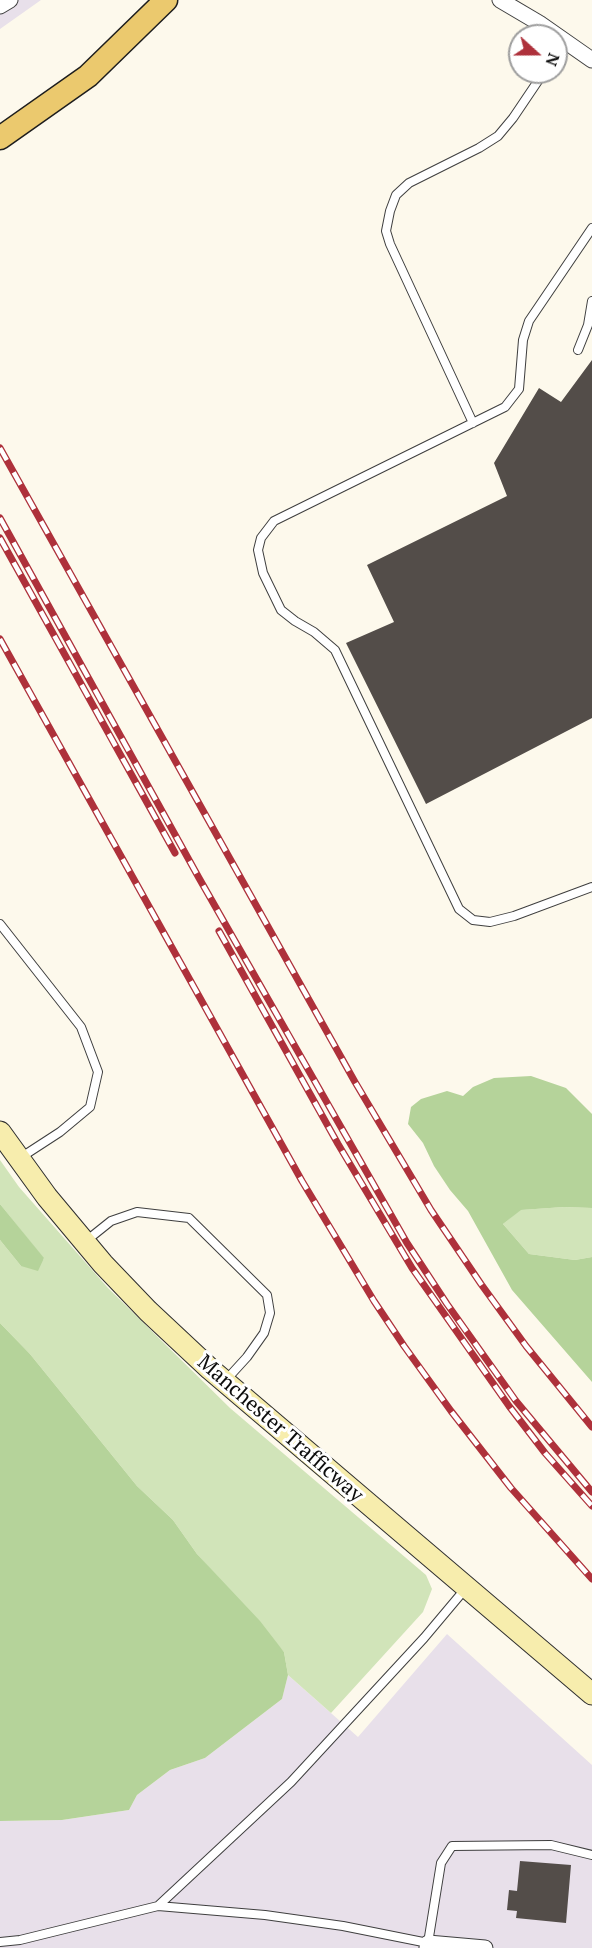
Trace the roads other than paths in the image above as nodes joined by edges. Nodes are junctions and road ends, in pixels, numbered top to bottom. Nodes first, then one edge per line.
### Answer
1 (10, 0) edge
2 (166, 0) edge
3 (500, 0) edge
4 (0, 6) edge
5 (538, 24) edge
6 (568, 43) edge
7 (592, 60) edge
8 (536, 84) edge
9 (0, 138) edge
10 (592, 228) edge
11 (592, 301) edge
12 (578, 350) dead end
13 (473, 423) junction
14 (592, 887) edge
15 (0, 924) edge
16 (0, 1132) edge
17 (19, 1158) junction
18 (85, 1242) junction
19 (225, 1382) junction
20 (467, 1587) junction
21 (592, 1694) edge
22 (592, 1855) edge
23 (158, 1906) junction
24 (0, 1942) edge
25 (428, 1945) edge
26 (485, 1948) edge

1 - 4 street
2 - 9 main road
3 - 5 street
6 - 7 street
8 - 13 lane
10 - 13 lane
11 - 12 lane
13 - 14 lane
15 - 17 lane
16 - 17 main road, Manchester Trafficway
17 - 18 main road, Manchester Trafficway
18 - 19 main road, Manchester Trafficway
18 - 19 lane
19 - 20 main road, Manchester Trafficway
20 - 21 main road, Manchester Trafficway
20 - 23 lane
22 - 25 lane
23 - 24 lane
23 - 25 lane
25 - 26 street

